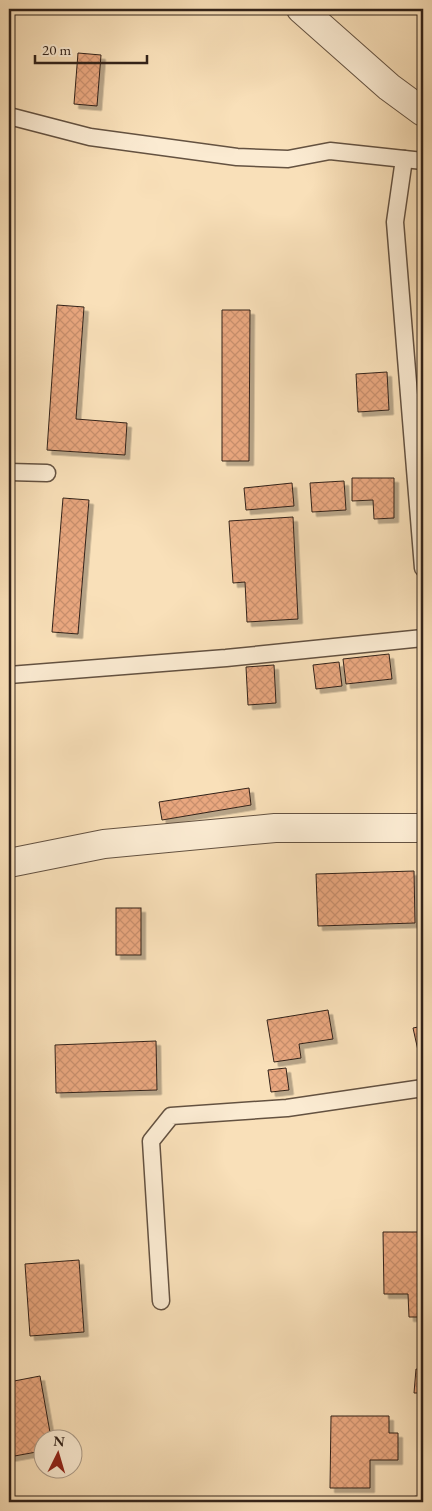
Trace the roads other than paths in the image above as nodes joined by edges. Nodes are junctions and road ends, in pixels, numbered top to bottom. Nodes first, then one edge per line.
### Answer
1 (302, 9) edge
2 (423, 112) edge
3 (9, 116) edge
4 (404, 159) junction
5 (423, 161) edge
6 (9, 472) edge
7 (46, 473) dead end
8 (423, 568) edge
9 (423, 638) edge
10 (9, 676) edge
11 (423, 828) edge
12 (9, 863) edge
13 (423, 1088) edge
14 (161, 1302) dead end

1 - 2 street
3 - 4 lane
4 - 5 lane
4 - 8 lane
6 - 7 lane
9 - 10 lane
11 - 12 street
13 - 14 lane

